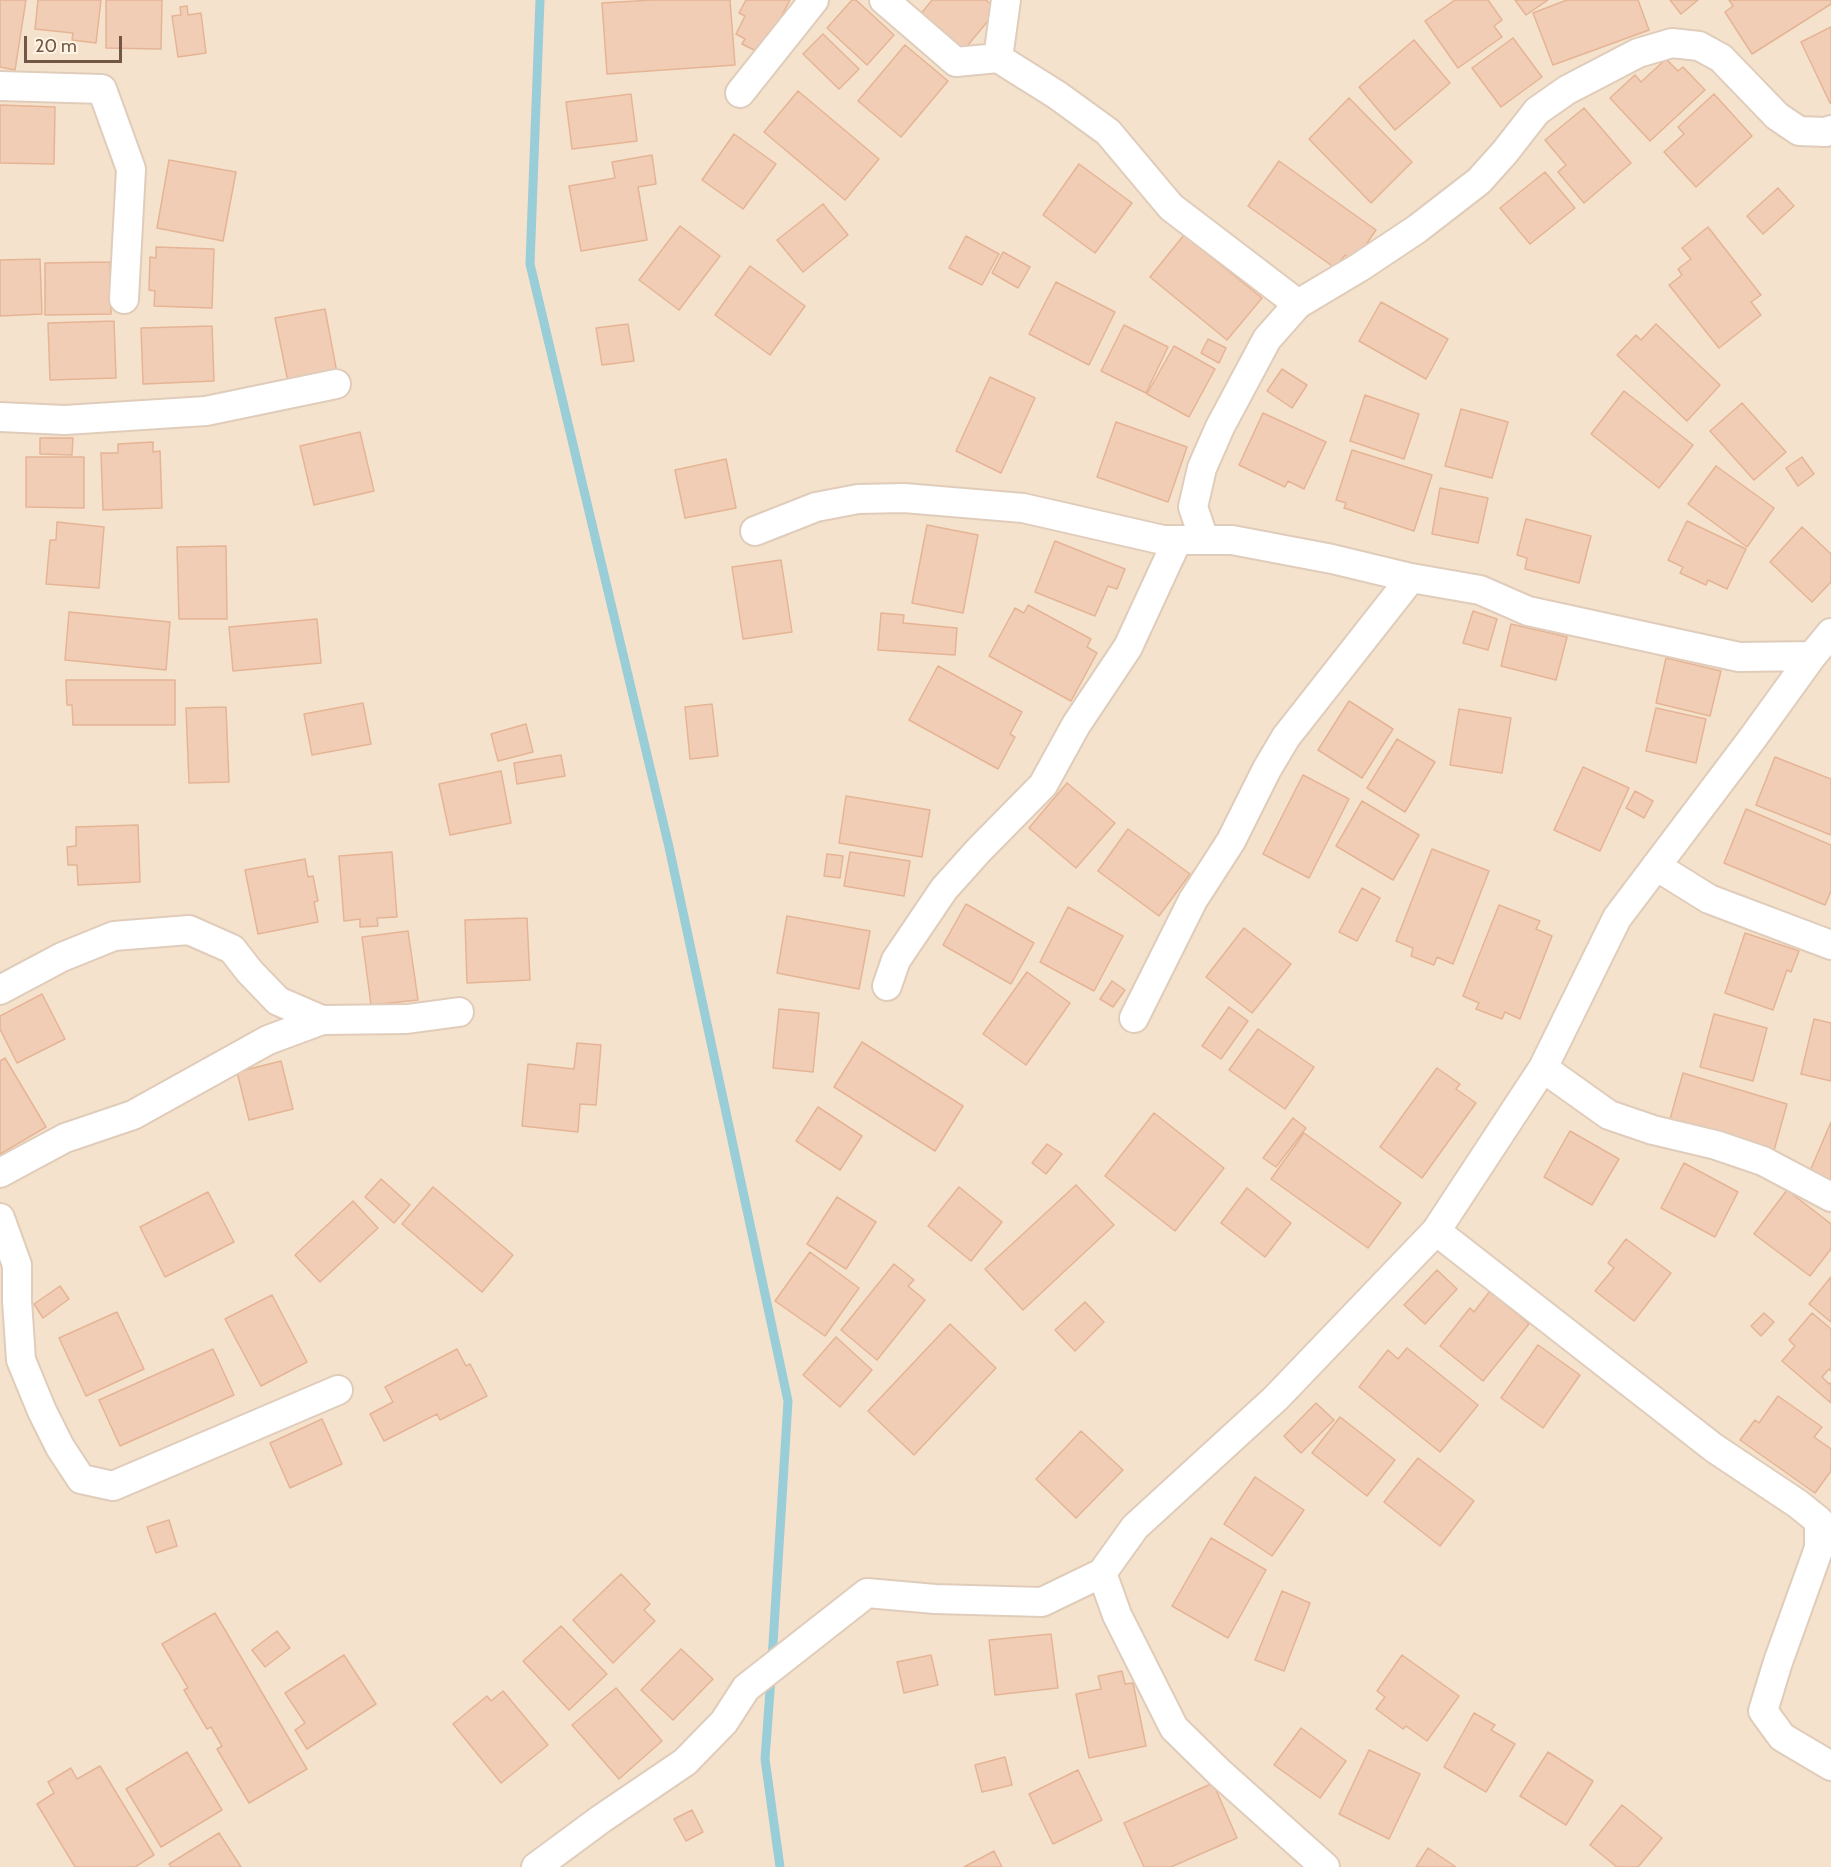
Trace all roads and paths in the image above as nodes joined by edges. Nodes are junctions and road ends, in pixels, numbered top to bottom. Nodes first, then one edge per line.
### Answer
1 (814, 0) edge
2 (884, 0) edge
3 (1006, 0) edge
4 (998, 58) junction
5 (0, 86) edge
6 (740, 93) dead end
7 (1831, 130) edge
8 (124, 299) dead end
9 (1298, 304) junction
10 (336, 384) dead end
11 (0, 417) edge
12 (755, 531) dead end
13 (1190, 540) junction
14 (1412, 578) junction
15 (1831, 633) edge
16 (1812, 656) junction
17 (1656, 866) junction
18 (1831, 945) edge
19 (887, 986) dead end
20 (0, 990) edge
21 (459, 1012) dead end
22 (1134, 1018) dead end
23 (322, 1020) junction
24 (1543, 1068) junction
25 (0, 1173) edge
26 (1831, 1197) edge
27 (0, 1218) edge
28 (1436, 1230) junction
29 (11, 1364) edge
30 (338, 1390) dead end
31 (1102, 1573) junction
32 (1831, 1766) edge
33 (536, 1867) edge
34 (1325, 1867) edge

1 - 6 street
2 - 4 street
3 - 4 street
4 - 9 street
5 - 8 street
7 - 9 street
9 - 13 street
10 - 11 street
12 - 13 street
13 - 14 street
13 - 19 street
14 - 16 street
14 - 22 street
15 - 16 street
16 - 17 street
17 - 18 street
17 - 24 street
20 - 23 street
21 - 23 street
23 - 25 street
24 - 26 street
24 - 28 street
27 - 29 street
28 - 31 street
28 - 32 street
29 - 30 street
31 - 33 street
31 - 34 street

